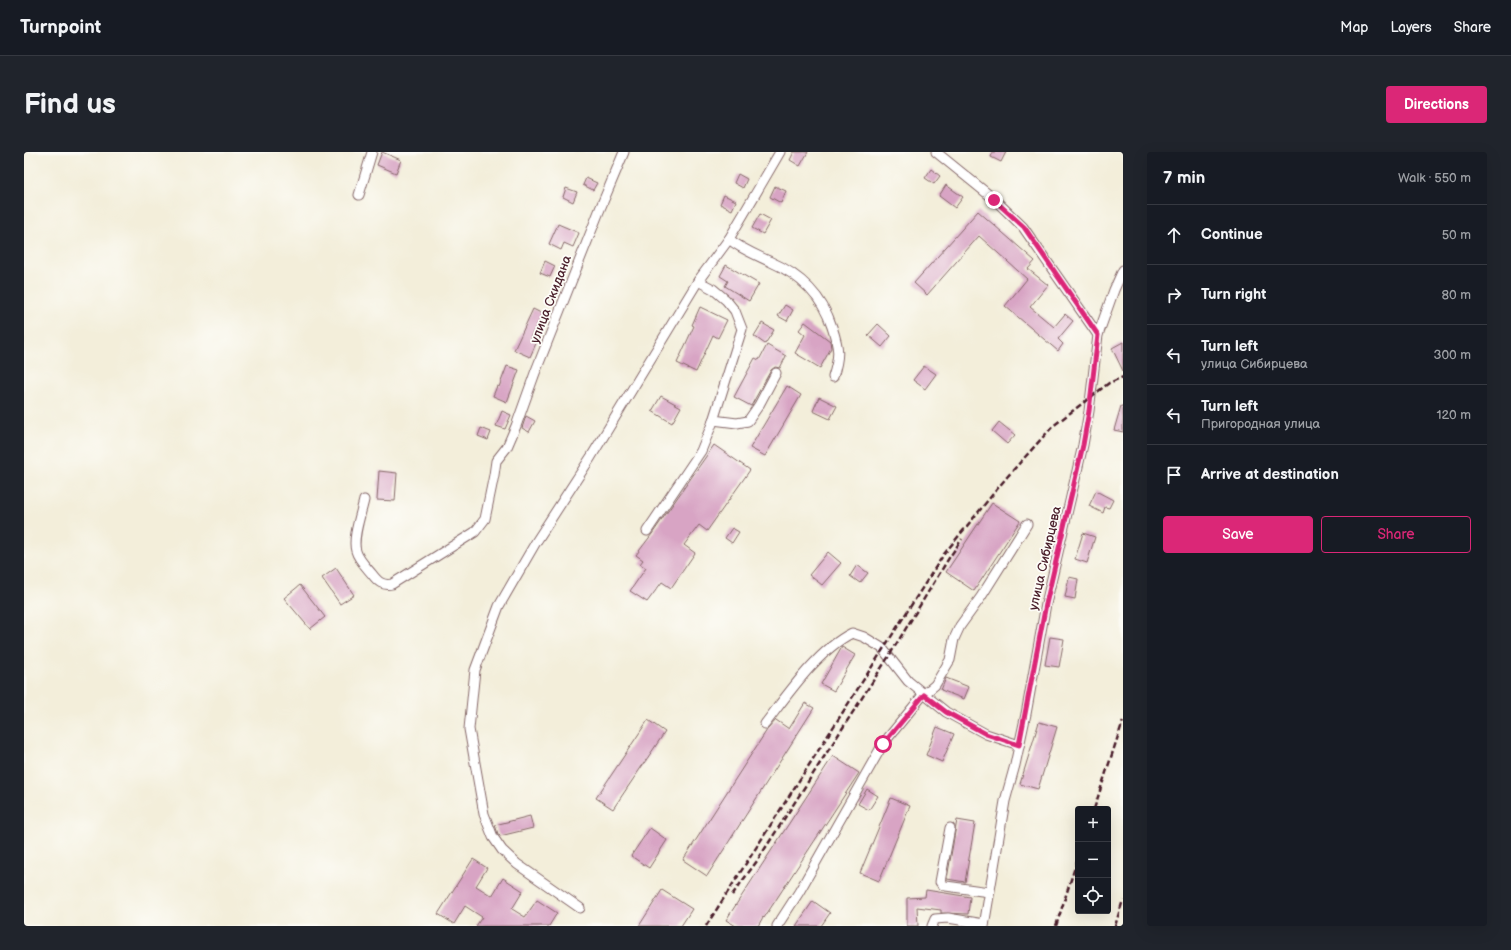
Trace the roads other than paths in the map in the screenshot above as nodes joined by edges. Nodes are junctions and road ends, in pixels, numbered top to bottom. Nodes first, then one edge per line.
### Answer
1 (372, 152) edge
2 (624, 152) edge
3 (780, 152) edge
4 (936, 152) edge
5 (359, 195) dead end
6 (729, 239) junction
7 (1123, 270) edge
8 (698, 281) junction
9 (1098, 335) junction
10 (776, 372) dead end
11 (833, 377) dead end
12 (713, 420) junction
13 (364, 500) dead end
14 (1027, 524) dead end
15 (647, 530) dead end
16 (924, 695) junction
17 (765, 724) dead end
18 (1019, 745) junction
19 (950, 828) dead end
20 (989, 892) junction
21 (580, 908) dead end
22 (984, 925) edge
23 (777, 926) edge
24 (932, 926) edge

1 - 5 street
2 - 13 street, улица Скидана
3 - 6 street
4 - 9 street
6 - 8 street
6 - 11 street
7 - 9 street, улица Сибирцева
8 - 12 street
8 - 21 street
9 - 18 street, улица Сибирцева
10 - 12 street
12 - 15 street
14 - 16 street
16 - 17 street
16 - 18 street
16 - 23 street
18 - 20 street, улица Сибирцева
19 - 20 street
20 - 22 street, улица Сибирцева
22 - 24 street

